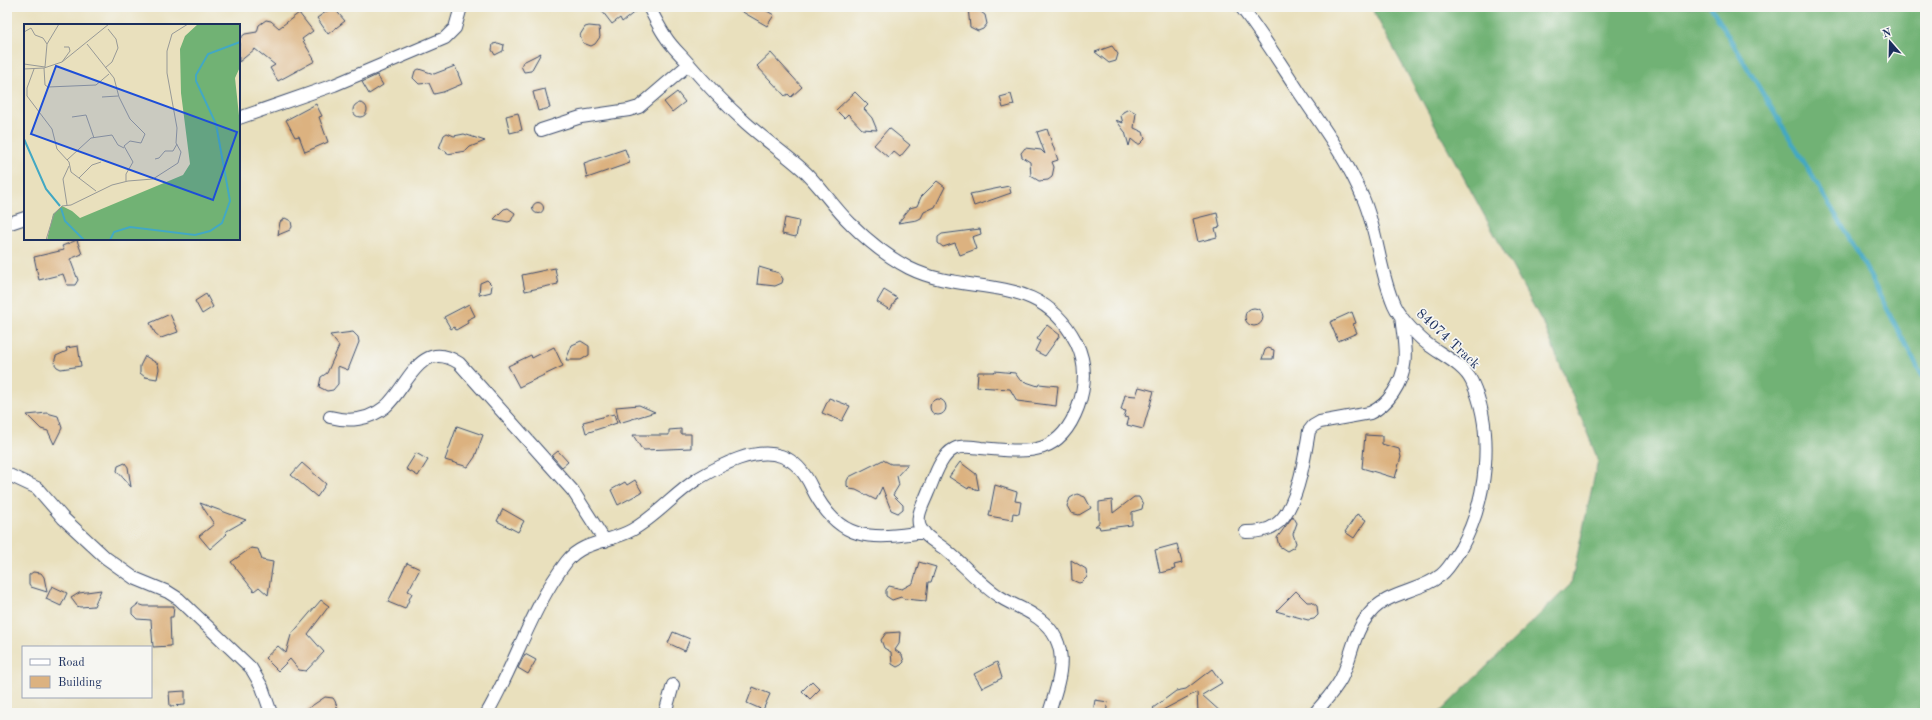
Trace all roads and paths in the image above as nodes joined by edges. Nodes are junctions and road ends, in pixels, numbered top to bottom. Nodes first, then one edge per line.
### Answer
1 (461, 7) edge
2 (649, 7) edge
3 (1241, 7) edge
4 (689, 64) junction
5 (240, 118) edge
6 (541, 130) dead end
7 (24, 218) edge
8 (7, 224) edge
9 (1401, 316) junction
10 (330, 417) dead end
11 (7, 474) edge
12 (924, 532) junction
13 (1246, 532) dead end
14 (605, 541) junction
15 (673, 685) dead end
16 (271, 713) edge
17 (487, 713) edge
18 (665, 713) edge
19 (1049, 713) edge
20 (1315, 713) edge

1 - 5 street
2 - 4 street
3 - 9 street, 84074 Track
4 - 6 street
4 - 12 street
7 - 8 street
9 - 13 street
9 - 20 street, 84074 Track
10 - 14 street
11 - 16 street
12 - 14 street
12 - 19 street
14 - 17 street
15 - 18 street

